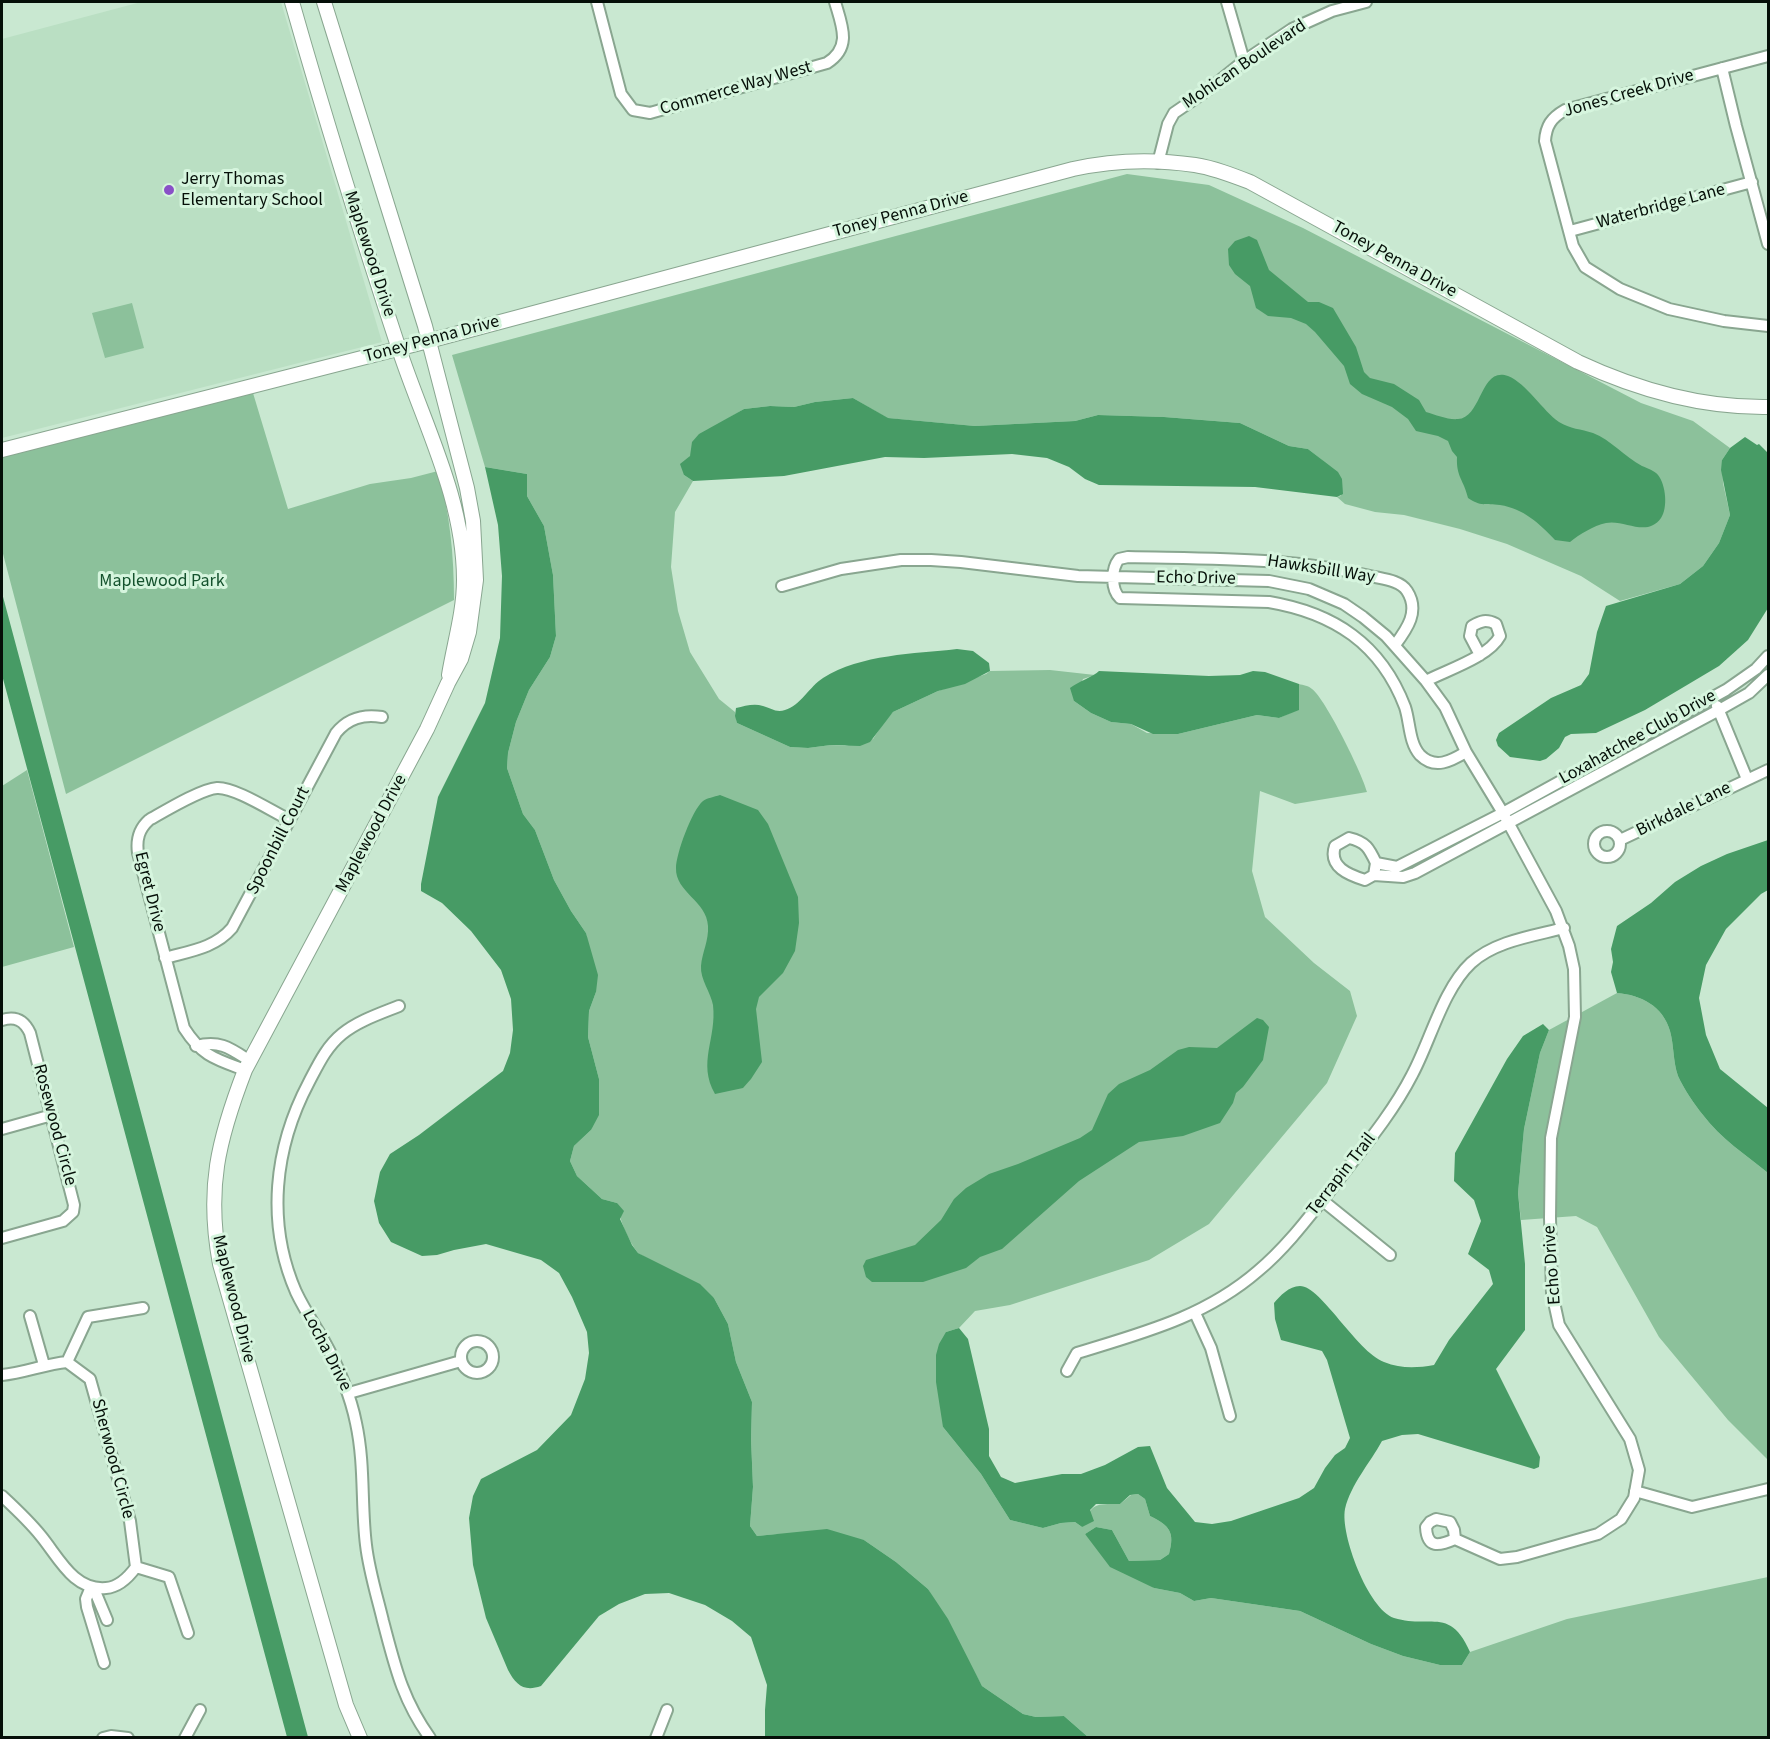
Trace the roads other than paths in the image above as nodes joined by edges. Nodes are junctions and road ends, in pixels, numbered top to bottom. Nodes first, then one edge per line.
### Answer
1 (292, 2) edge
2 (324, 2) edge
3 (597, 2) edge
4 (835, 2) edge
5 (1227, 2) edge
6 (1366, 2) edge
7 (1348, 4) edge
8 (1768, 56) edge
9 (1244, 61) junction
10 (1722, 68) junction
11 (1158, 163) junction
12 (1752, 182) junction
13 (1570, 231) junction
14 (1768, 244) edge
15 (1768, 326) edge
16 (429, 341) junction
17 (399, 349) junction
18 (1768, 407) edge
19 (2, 450) edge
20 (1113, 577) junction
21 (782, 586) dead end
22 (1395, 645) junction
23 (1479, 655) dead end
24 (1768, 656) edge
25 (1768, 675) edge
26 (1426, 681) junction
27 (448, 683) junction
28 (1713, 697) junction
29 (1719, 710) junction
30 (382, 717) dead end
31 (1466, 752) junction
32 (1768, 770) edge
33 (1747, 779) junction
34 (1503, 813) junction
35 (290, 820) junction
36 (1509, 824) junction
37 (1620, 840) dead end
38 (1376, 863) junction
39 (1374, 875) junction
40 (1564, 928) junction
41 (165, 958) junction
42 (399, 1006) dead end
43 (2, 1020) edge
44 (248, 1066) junction
45 (52, 1115) junction
46 (2, 1129) edge
47 (1322, 1200) junction
48 (2, 1238) edge
49 (1390, 1255) dead end
50 (143, 1308) dead end
51 (1195, 1313) junction
52 (30, 1316) dead end
53 (461, 1361) dead end
54 (67, 1362) junction
55 (44, 1365) junction
56 (1067, 1371) dead end
57 (2, 1375) edge
58 (349, 1393) junction
59 (1230, 1416) dead end
60 (1768, 1489) edge
61 (1635, 1491) junction
62 (2, 1496) edge
63 (1455, 1539) dead end
64 (136, 1567) junction
65 (92, 1588) junction
66 (106, 1620) dead end
67 (188, 1633) dead end
68 (104, 1663) dead end
69 (200, 1710) dead end
70 (667, 1710) dead end
71 (104, 1737) edge
72 (128, 1737) edge
73 (185, 1737) edge
74 (360, 1737) edge
75 (430, 1737) edge
76 (656, 1737) edge

1 - 17 street, Maplewood Drive
2 - 16 street, Maplewood Drive
3 - 4 street, Commerce Way West
5 - 9 street
6 - 7 street, Mohican Boulevard
7 - 9 street, Mohican Boulevard
8 - 10 street, Jones Creek Drive
9 - 11 street, Mohican Boulevard
10 - 12 street
10 - 13 street, Jones Creek Drive
11 - 16 street, Toney Penna Drive
11 - 18 street, Toney Penna Drive
12 - 13 street, Waterbridge Lane
12 - 14 street
13 - 15 street, Jones Creek Drive
16 - 17 street, Toney Penna Drive
16 - 27 street, Maplewood Drive
17 - 19 street, Toney Penna Drive
17 - 27 street, Maplewood Drive
20 - 21 street, Echo Drive
20 - 22 street, Echo Drive
20 - 22 street, Hawksbill Way
20 - 31 street
22 - 26 street, Echo Drive
23 - 26 street
24 - 28 street, Loxahatchee Club Drive
25 - 29 street, Loxahatchee Club Drive
26 - 31 street, Echo Drive
27 - 44 street, Maplewood Drive
28 - 29 street, Birkdale Lane
28 - 34 street, Loxahatchee Club Drive
29 - 33 street, Birkdale Lane
29 - 36 street, Loxahatchee Club Drive
30 - 35 street, Spoonbill Court
31 - 34 street, Echo Drive
32 - 33 street, Birkdale Lane
33 - 37 street, Birkdale Lane
34 - 36 street, Echo Drive
34 - 38 street
35 - 41 street, Spoonbill Court
35 - 41 street, Egret Drive
36 - 39 street
36 - 40 street, Echo Drive
38 - 39 street
38 - 39 street
40 - 47 street, Terrapin Trail
40 - 61 street, Echo Drive
41 - 44 street, Egret Drive
42 - 58 street, Locha Drive
43 - 45 street, Rosewood Circle
44 - 74 street, Maplewood Drive
45 - 46 street
45 - 48 street, Rosewood Circle
47 - 49 street
47 - 51 street, Terrapin Trail
50 - 54 street
51 - 56 street, Terrapin Trail
51 - 59 street
52 - 55 street
53 - 58 street
54 - 55 street
54 - 64 street, Sherwood Circle
55 - 57 street
58 - 75 street, Locha Drive
60 - 61 street
61 - 63 street, Echo Drive
62 - 65 street
64 - 65 street
64 - 67 street
65 - 66 street
65 - 68 street
69 - 73 street
70 - 76 street
71 - 72 street

